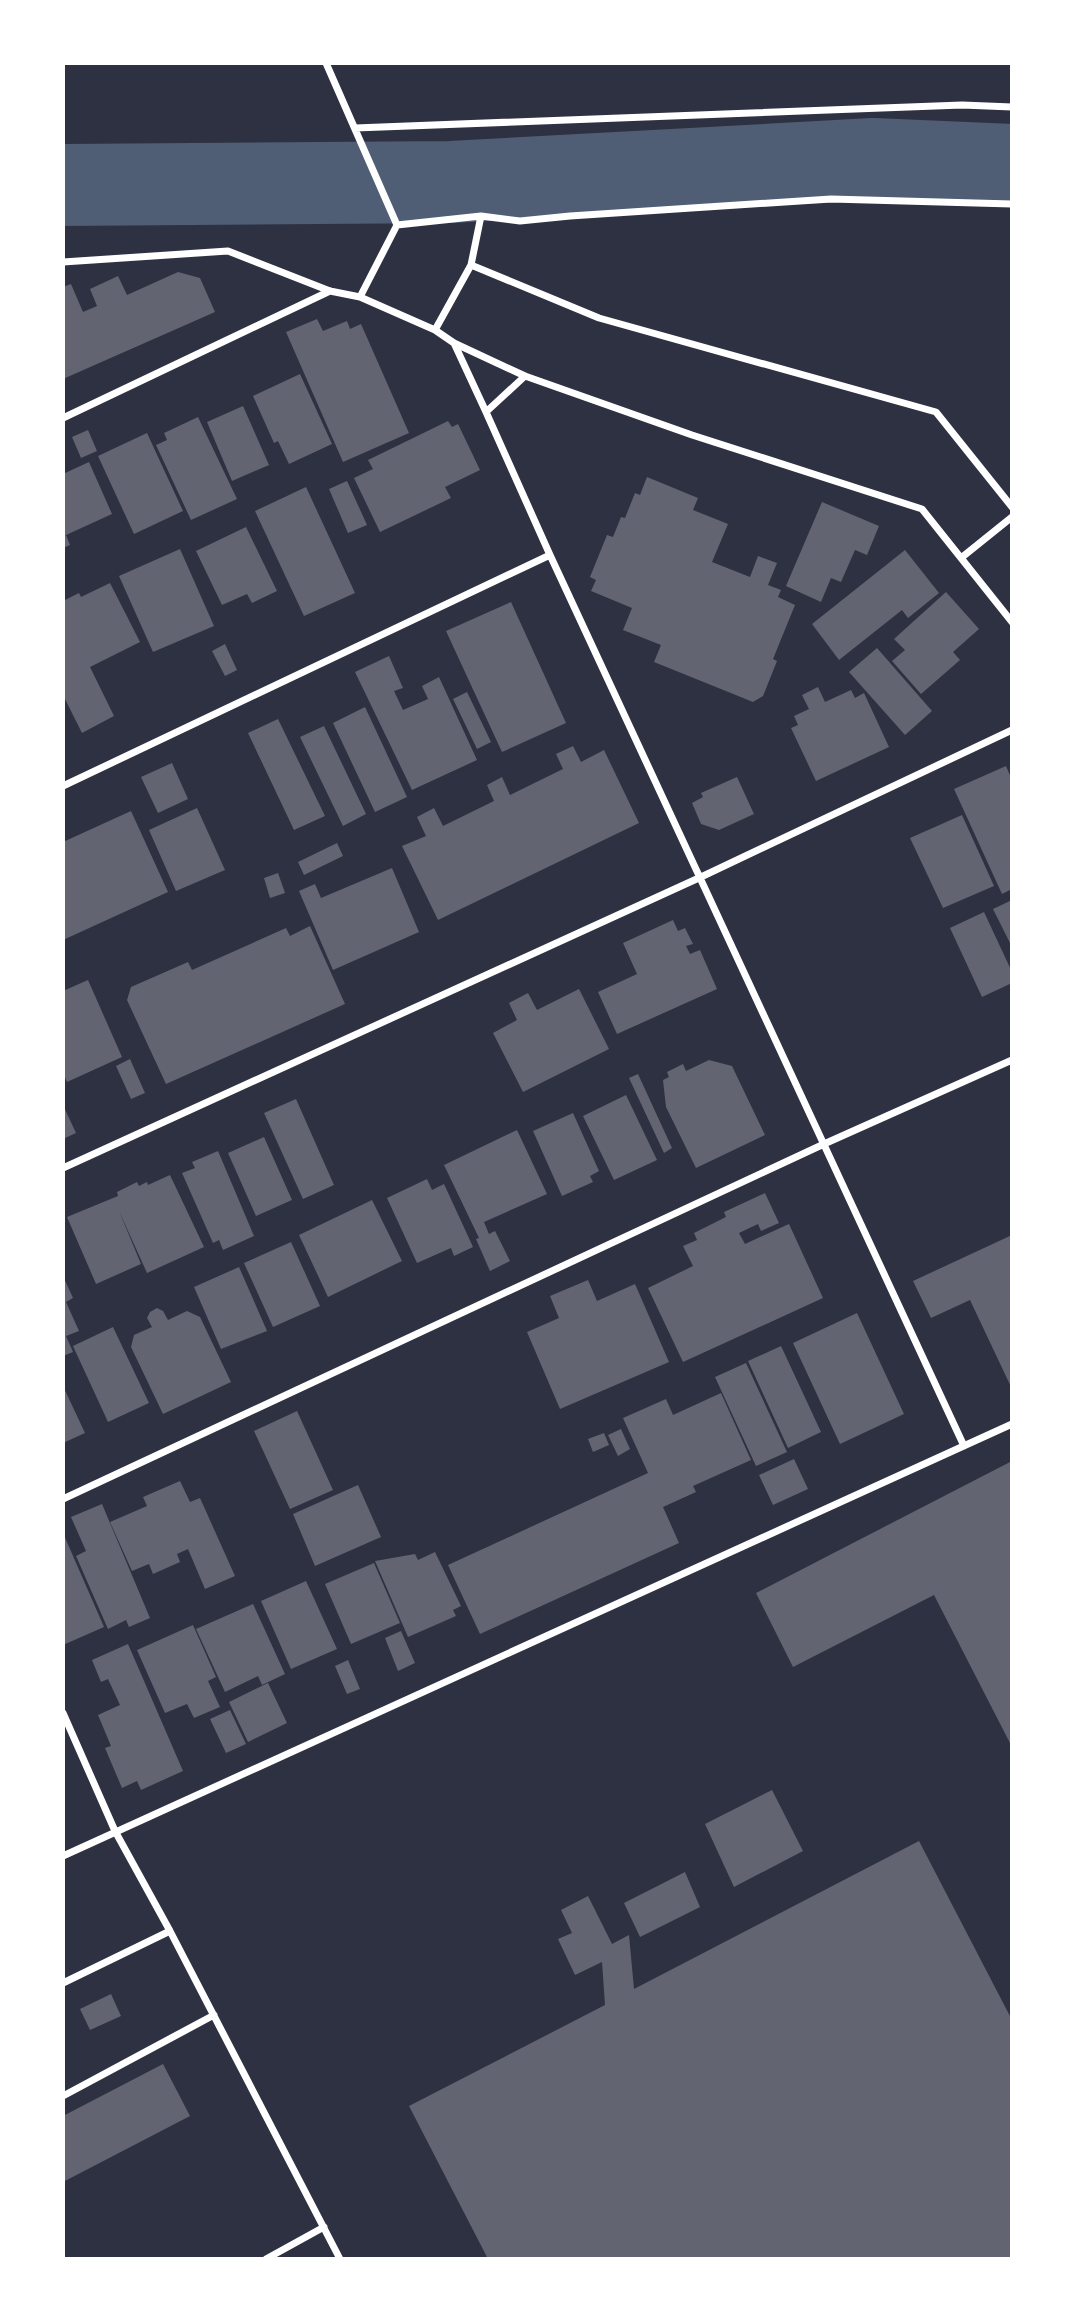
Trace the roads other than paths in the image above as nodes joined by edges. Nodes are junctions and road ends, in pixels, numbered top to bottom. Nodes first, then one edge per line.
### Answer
1 (326, 63) edge
2 (1012, 107) edge
3 (355, 128) junction
4 (1012, 204) edge
5 (481, 216) junction
6 (397, 225) junction
7 (63, 262) edge
8 (471, 265) junction
9 (330, 291) junction
10 (360, 297) junction
11 (435, 330) junction
12 (454, 343) junction
13 (525, 376) junction
14 (485, 412) junction
15 (63, 418) edge
16 (1012, 507) edge
17 (1012, 517) edge
18 (550, 555) junction
19 (961, 558) junction
20 (1012, 622) edge
21 (1012, 730) edge
22 (63, 786) edge
23 (701, 877) junction
24 (1012, 1060) edge
25 (824, 1144) junction
26 (63, 1168) edge
27 (1012, 1424) edge
28 (964, 1446) junction
29 (63, 1499) edge
30 (63, 1713) edge
31 (115, 1831) junction
32 (63, 1856) edge
33 (170, 1931) junction
34 (63, 1983) edge
35 (215, 2015) junction
36 (63, 2096) edge
37 (324, 2227) junction
38 (266, 2259) edge
39 (340, 2259) edge

1 - 3 street
2 - 3 street
3 - 6 street
4 - 5 street
5 - 6 street
5 - 8 street
6 - 10 street
7 - 9 street
8 - 11 street
8 - 16 street
9 - 10 street
9 - 15 street
10 - 11 street
11 - 12 street
12 - 13 street
12 - 14 street
13 - 14 street
13 - 19 street
14 - 18 street
17 - 19 street
18 - 22 street
18 - 23 street
19 - 20 street
21 - 23 street
23 - 25 street
23 - 26 street
24 - 25 street
25 - 28 street
25 - 29 street
27 - 28 street
28 - 31 street
30 - 31 street
31 - 32 street
31 - 33 street
33 - 34 street
33 - 35 street
35 - 36 street
35 - 37 street
37 - 38 street
37 - 39 street

